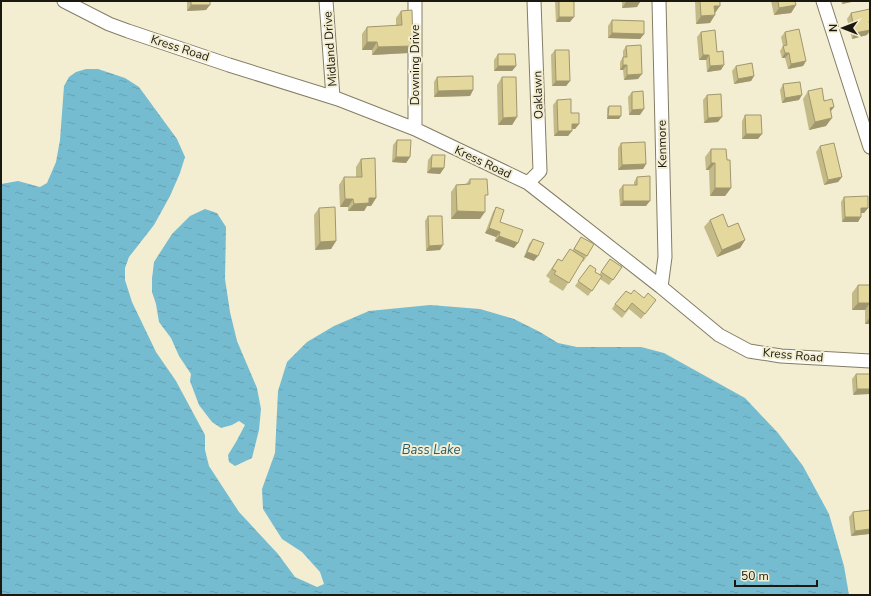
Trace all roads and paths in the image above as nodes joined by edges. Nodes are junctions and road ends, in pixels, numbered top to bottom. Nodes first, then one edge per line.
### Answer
1 (64, 1) edge
2 (326, 1) edge
3 (415, 1) edge
4 (534, 1) edge
5 (659, 1) edge
6 (823, 1) edge
7 (333, 97) junction
8 (415, 129) junction
9 (870, 148) edge
10 (528, 183) junction
11 (661, 287) junction
12 (870, 360) edge

1 - 7 street, Kress Road
2 - 7 street, Midland Drive
3 - 8 street, Downing Drive
4 - 10 street, Oaklawn
5 - 11 street, Kenmore
6 - 9 street
7 - 8 street, Kress Road
8 - 10 street, Kress Road
10 - 11 street, Kress Road
11 - 12 street, Kress Road

